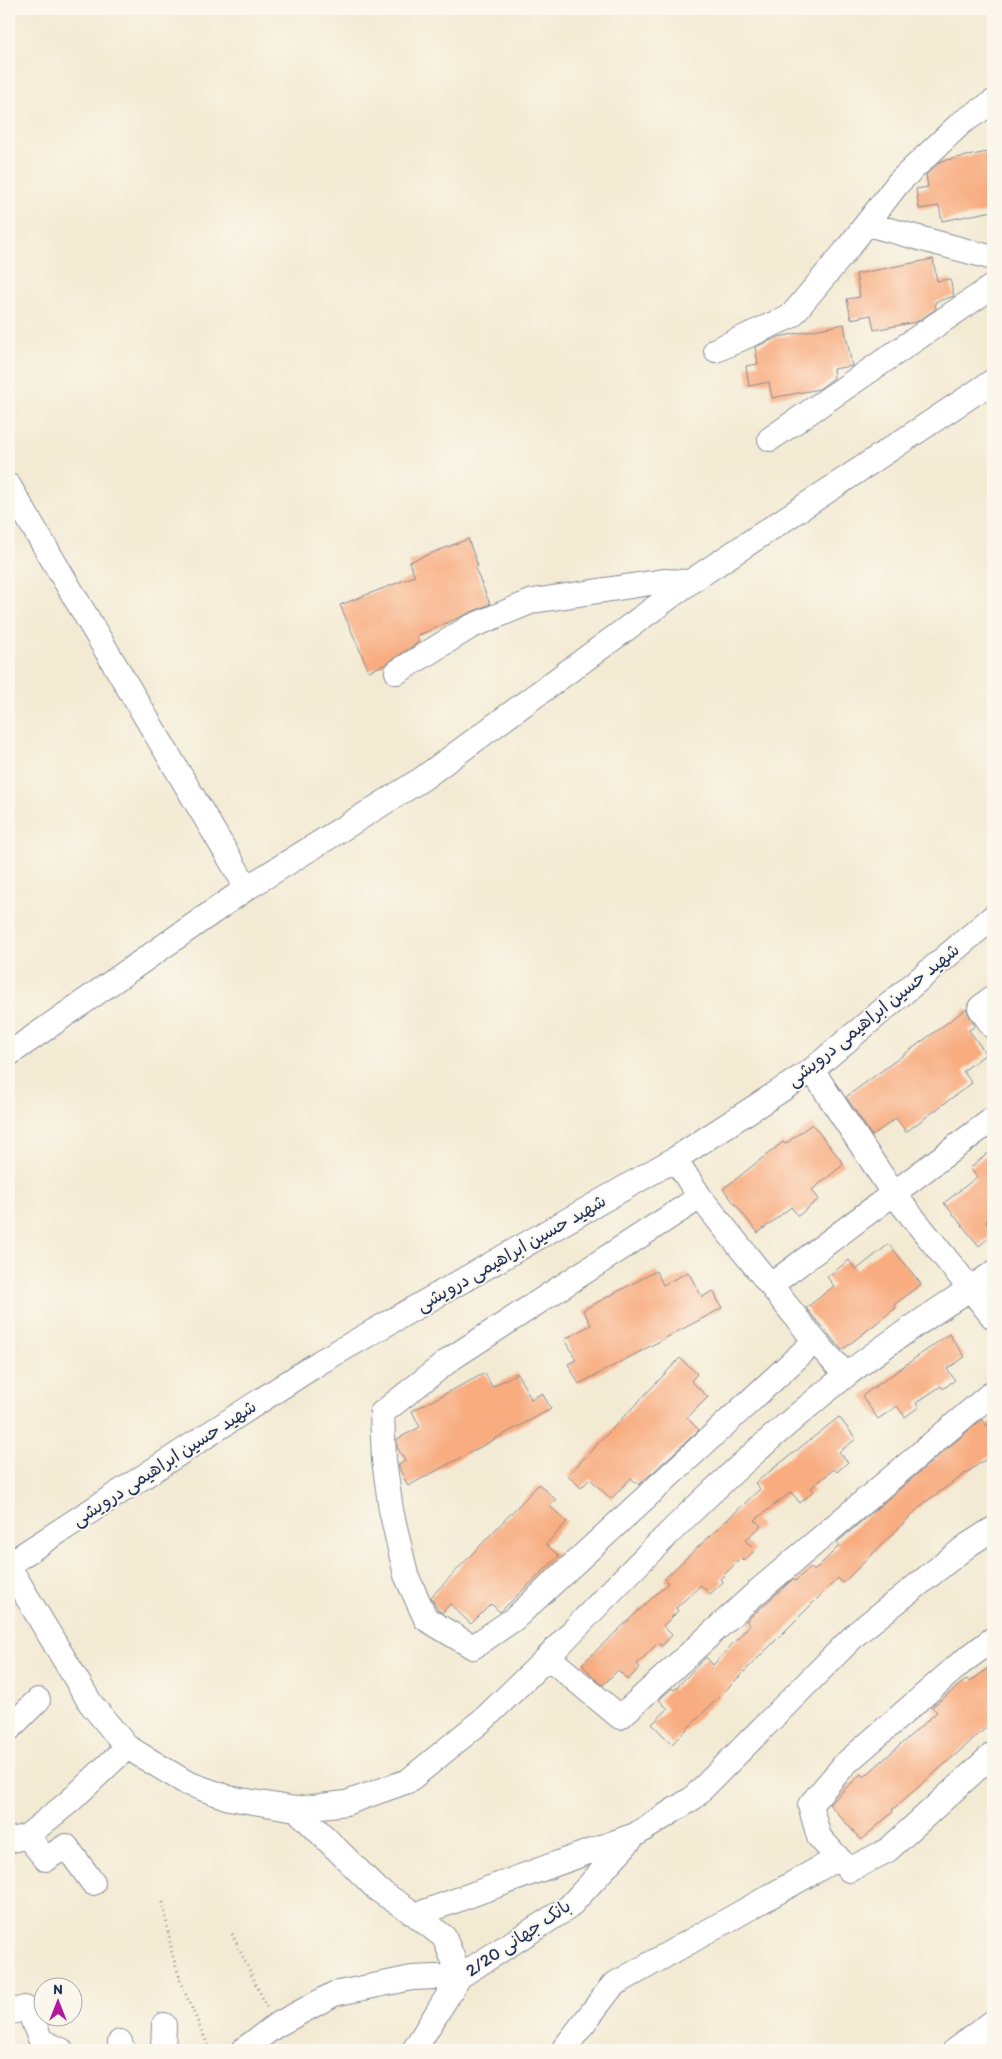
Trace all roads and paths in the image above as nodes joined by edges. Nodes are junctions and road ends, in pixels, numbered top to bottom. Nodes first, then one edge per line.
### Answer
1 (993, 102) edge
2 (867, 224) junction
3 (993, 258) edge
4 (993, 286) edge
5 (716, 350) dead end
6 (993, 381) edge
7 (770, 439) dead end
8 (9, 486) edge
9 (690, 582) junction
10 (398, 672) dead end
11 (247, 888) junction
12 (993, 917) edge
13 (993, 997) edge
14 (993, 1027) edge
15 (9, 1054) edge
16 (812, 1070) junction
17 (993, 1119) edge
18 (675, 1159) junction
19 (893, 1193) junction
20 (700, 1197) junction
21 (993, 1273) edge
22 (771, 1285) junction
23 (970, 1289) junction
24 (993, 1317) edge
25 (815, 1342) junction
26 (846, 1376) junction
27 (993, 1392) edge
28 (993, 1529) edge
29 (9, 1565) edge
30 (993, 1639) edge
31 (548, 1657) junction
32 (38, 1700) dead end
33 (9, 1729) edge
34 (127, 1747) junction
35 (993, 1754) edge
36 (296, 1810) junction
37 (635, 1835) junction
38 (18, 1838) edge
39 (838, 1858) junction
40 (93, 1883) dead end
41 (163, 1902) dead end
42 (416, 1915) junction
43 (232, 1934) dead end
44 (460, 1976) junction
45 (9, 2013) edge
46 (993, 2022) edge
47 (164, 2025) dead end
48 (275, 2026) junction
49 (61, 2050) edge
50 (163, 2050) edge
51 (210, 2050) edge
52 (243, 2050) edge
53 (414, 2050) edge
54 (562, 2050) edge
55 (955, 2050) edge

1 - 2 street
2 - 3 street
2 - 5 street
4 - 7 street
6 - 9 street
8 - 11 street
9 - 10 street
9 - 11 street
11 - 15 street
12 - 16 street, شهید حسین ابراهیمی درویشی
13 - 14 street
16 - 18 street, شهید حسین ابراهیمی درویشی
16 - 19 street
17 - 19 street
18 - 20 street
18 - 29 street, شهید حسین ابراهیمی درویشی
19 - 22 street
19 - 23 street
20 - 22 street
20 - 25 street
21 - 23 street
22 - 25 street
23 - 24 street
23 - 26 street
25 - 26 street
26 - 31 street
27 - 31 street
28 - 37 street
29 - 34 street
30 - 39 street
31 - 36 street
32 - 33 street
34 - 36 street
34 - 38 street
35 - 39 street
36 - 42 street
37 - 42 street
37 - 44 street, بانک جهانی 2/20
38 - 40 street
39 - 54 street
41 - 51 path
42 - 44 street
43 - 48 path
44 - 48 street
44 - 53 street, بانک جهانی 2/20
45 - 49 street
46 - 55 street
47 - 50 street
48 - 52 street

